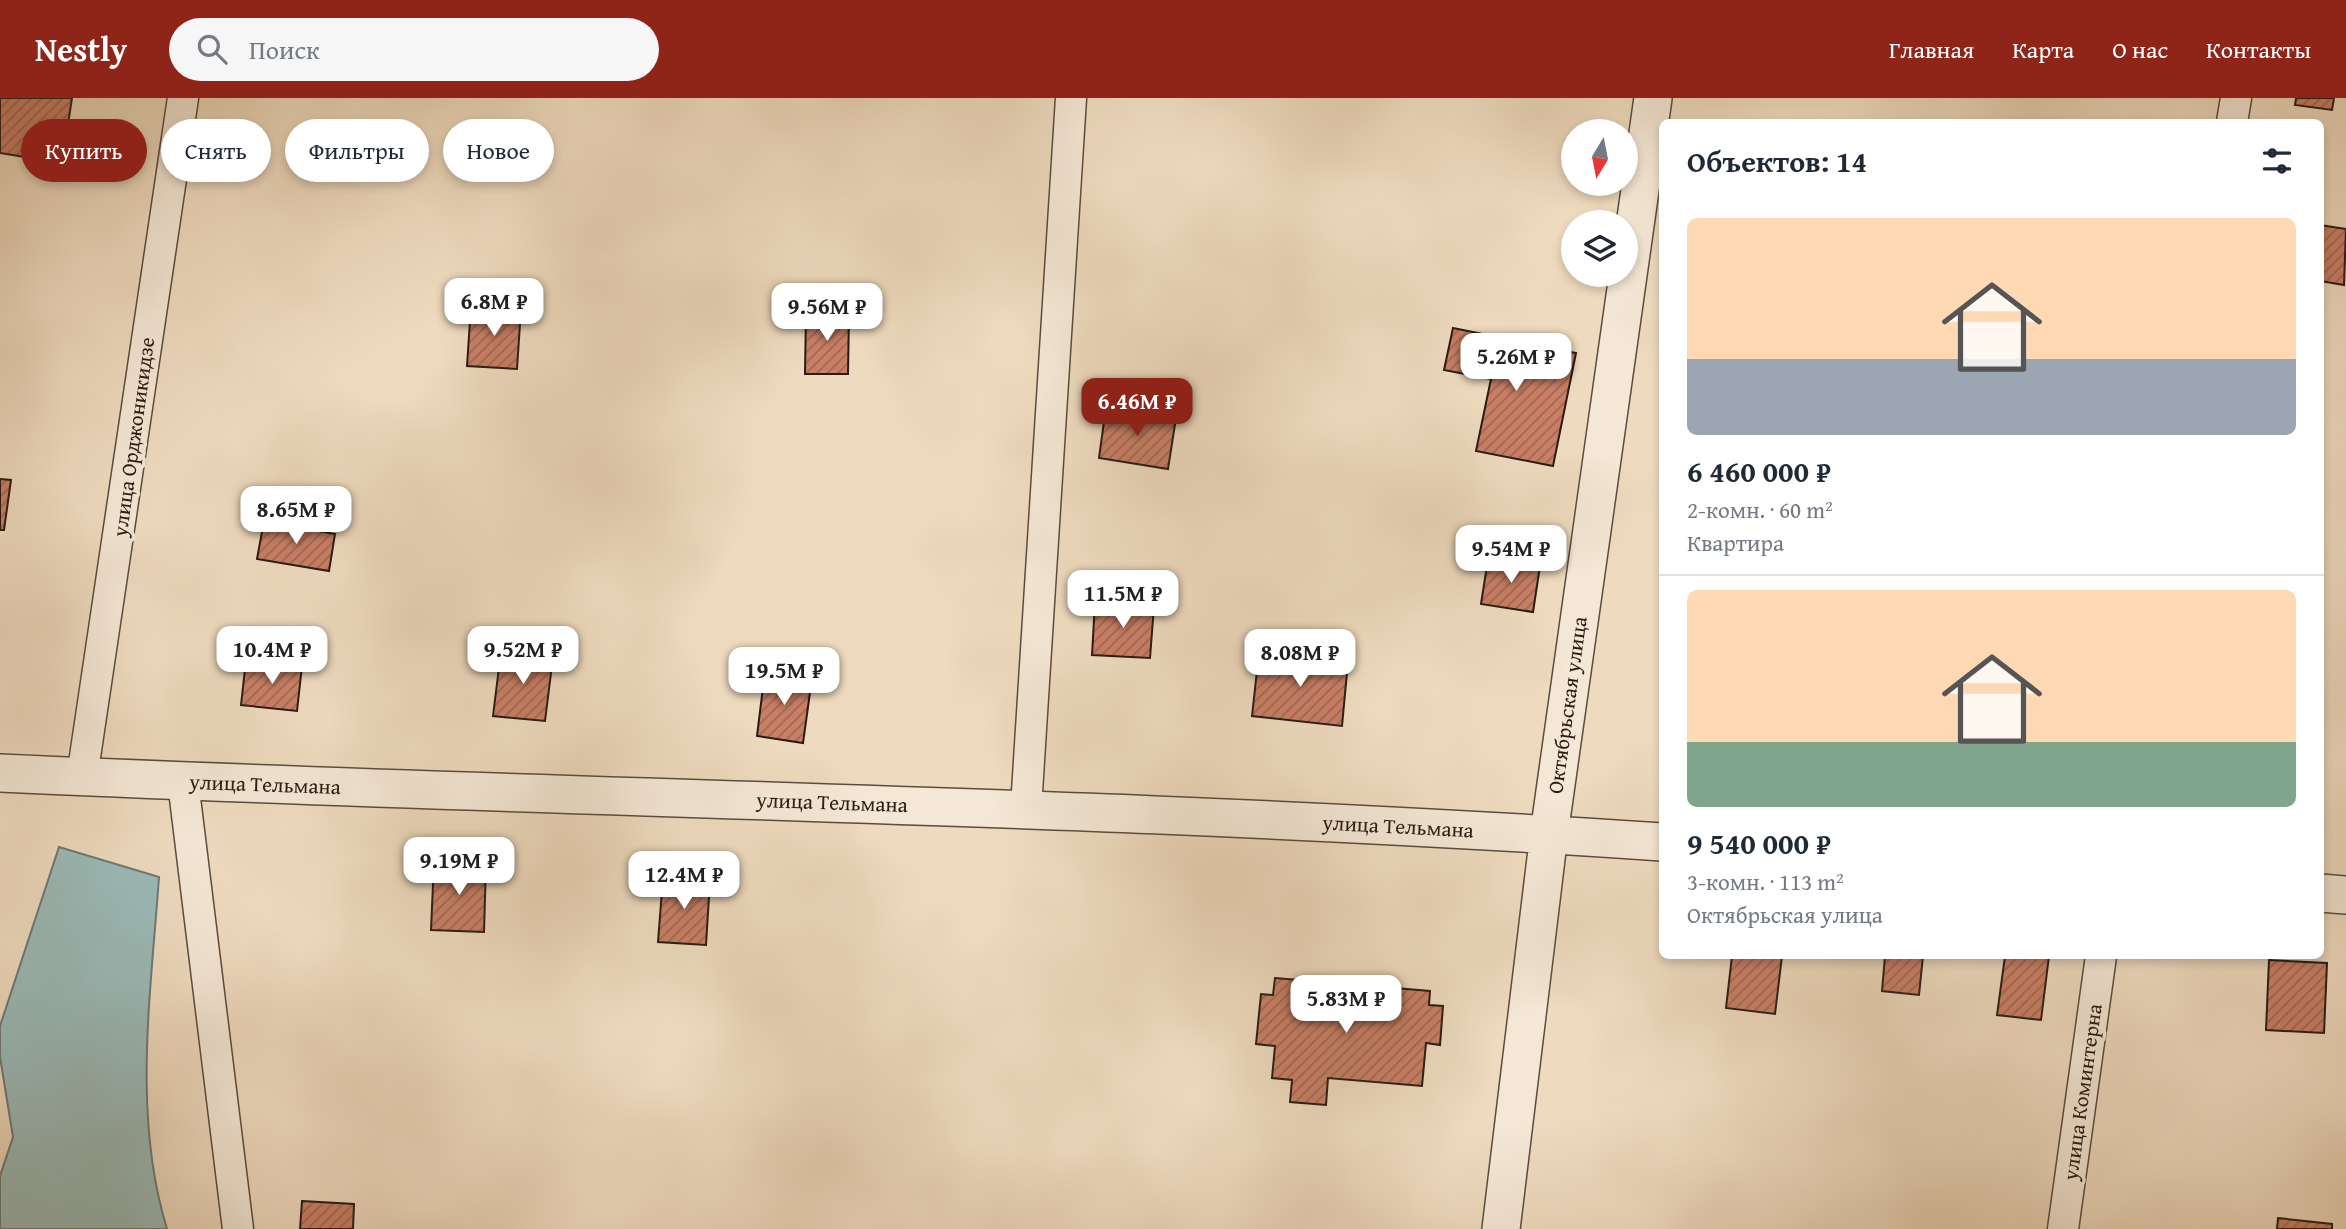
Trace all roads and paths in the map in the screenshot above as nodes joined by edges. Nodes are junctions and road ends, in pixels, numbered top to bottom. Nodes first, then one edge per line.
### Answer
1 (183, 98) edge
2 (1071, 98) edge
3 (1653, 98) edge
4 (2236, 98) edge
5 (2232, 119) edge
6 (0, 773) edge
7 (82, 777) junction
8 (183, 782) junction
9 (1026, 808) junction
10 (1549, 834) junction
11 (1659, 842) edge
12 (2324, 892) edge
13 (2346, 895) edge
14 (2102, 959) edge
15 (238, 1229) edge
16 (1502, 1229) edge
17 (2063, 1229) edge

1 - 7 street, улица Орджоникидзе
2 - 9 street
3 - 10 street, Октябрьская улица
4 - 5 street
6 - 7 street, улица Тельмана
7 - 8 street, улица Тельмана
8 - 9 street, улица Тельмана
8 - 15 street
9 - 10 street, улица Тельмана
10 - 11 street, улица Тельмана
10 - 16 street, Октябрьская улица
12 - 13 street
14 - 17 street, улица Коминтерна

